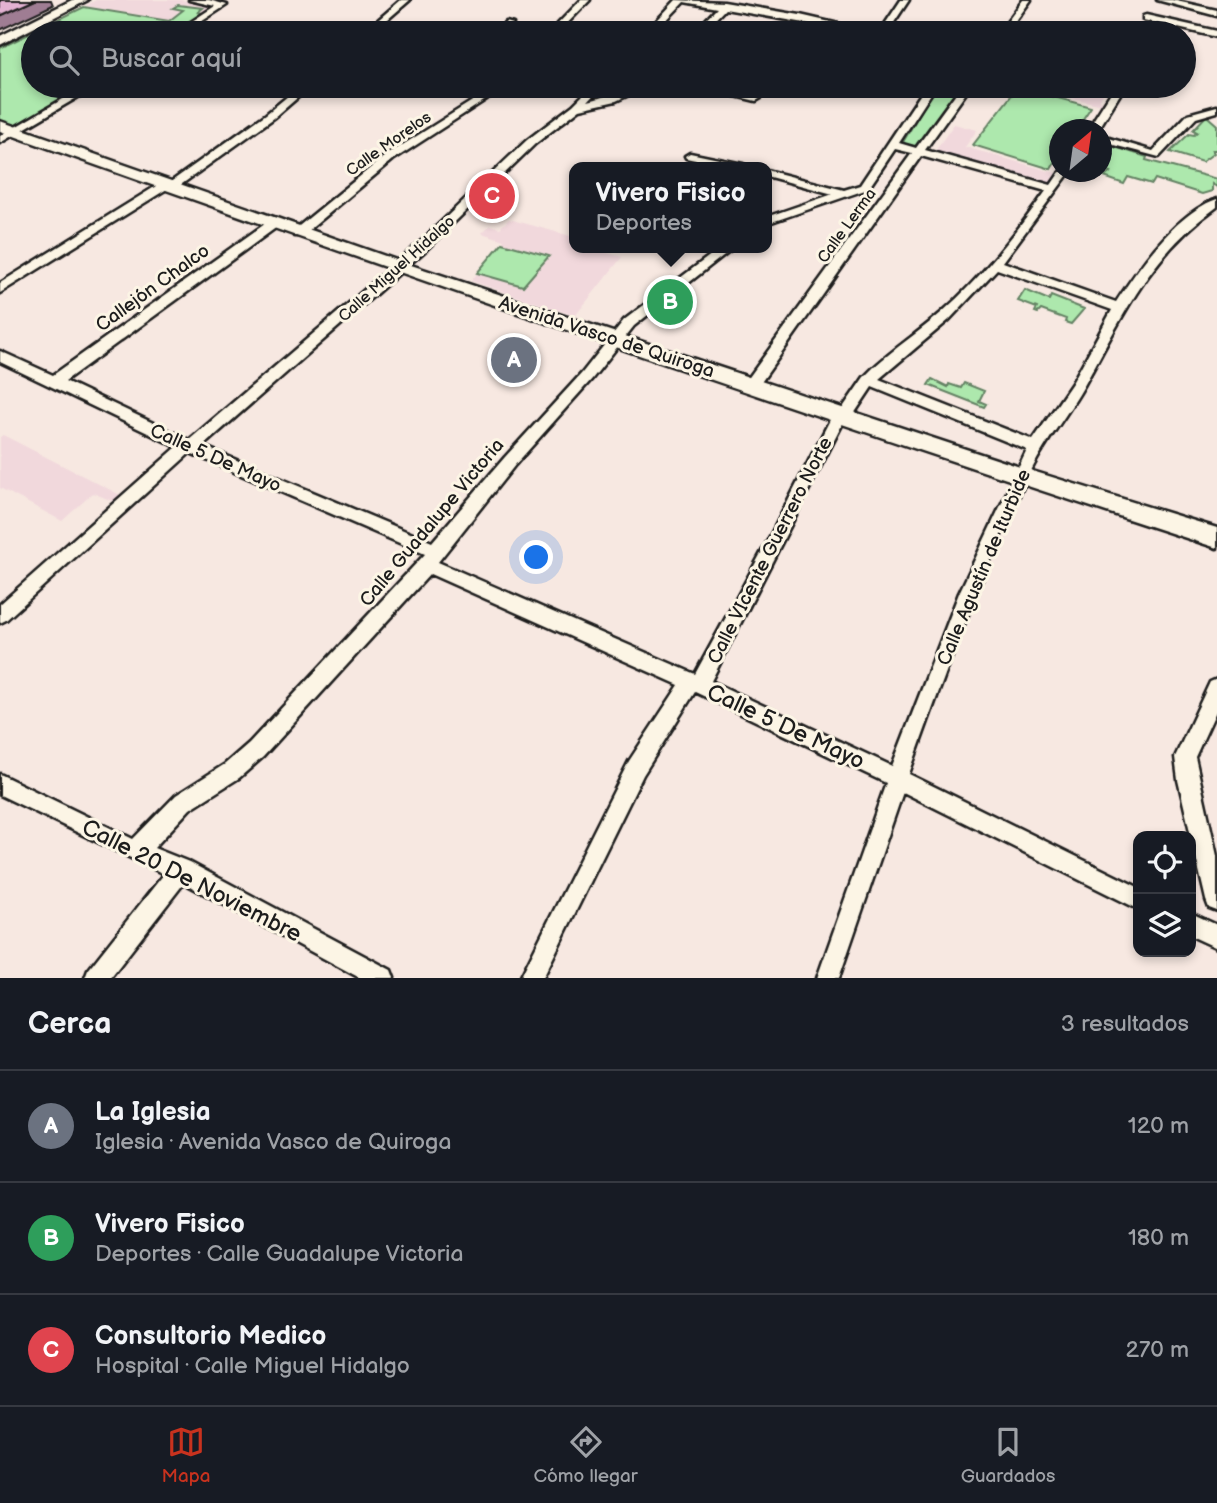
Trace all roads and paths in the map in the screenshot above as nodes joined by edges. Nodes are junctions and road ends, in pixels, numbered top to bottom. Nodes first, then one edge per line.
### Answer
1 (82, 0) edge
2 (192, 0) edge
3 (406, 0) edge
4 (586, 0) edge
5 (683, 0) edge
6 (905, 0) edge
7 (1027, 0) edge
8 (1159, 0) edge
9 (724, 5) junction
10 (1217, 13) edge
11 (40, 21) edge
12 (197, 21) edge
13 (381, 21) edge
14 (565, 21) edge
15 (661, 21) edge
16 (709, 21) edge
17 (809, 21) edge
18 (891, 21) edge
19 (1012, 21) edge
20 (1144, 21) edge
21 (1183, 21) edge
22 (1217, 26) edge
23 (1196, 29) edge
24 (21, 30) edge
25 (1217, 34) edge
26 (0, 41) edge
27 (69, 98) edge
28 (292, 98) edge
29 (483, 98) edge
30 (586, 98) edge
31 (614, 98) edge
32 (923, 98) edge
33 (958, 98) edge
34 (1112, 98) edge
35 (577, 107) junction
36 (1217, 108) edge
37 (1099, 119) edge
38 (5, 132) edge
39 (1112, 144) edge
40 (894, 145) junction
41 (1112, 145) edge
42 (920, 153) junction
43 (690, 156) dead end
44 (1162, 161) dead end
45 (719, 162) edge
46 (772, 175) edge
47 (1059, 182) edge
48 (168, 186) junction
49 (864, 187) junction
50 (1054, 189) junction
51 (846, 194) junction
52 (890, 195) junction
53 (1217, 202) edge
54 (772, 219) edge
55 (273, 224) junction
56 (298, 233) junction
57 (720, 253) edge
58 (995, 264) junction
59 (399, 267) junction
60 (0, 289) edge
61 (1119, 308) junction
62 (617, 339) junction
63 (0, 356) edge
64 (869, 380) junction
65 (54, 382) junction
66 (752, 384) junction
67 (842, 415) junction
68 (189, 447) junction
69 (1036, 447) junction
70 (1021, 476) junction
71 (1217, 538) edge
72 (431, 558) junction
73 (1, 613) edge
74 (695, 684) junction
75 (1217, 688) edge
76 (898, 779) junction
77 (0, 784) edge
78 (136, 851) junction
79 (181, 870) junction
80 (1133, 896) edge
81 (1217, 900) edge
82 (1196, 926) edge
83 (1217, 937) edge
84 (96, 978) edge
85 (383, 978) edge
86 (531, 978) edge
87 (828, 978) edge

1 - 11 street
2 - 12 street
3 - 13 street
4 - 14 street
5 - 9 street
5 - 15 street
6 - 18 street
7 - 19 street
8 - 10 street
8 - 20 street
9 - 16 street
9 - 17 street
21 - 22 street
23 - 25 street
24 - 26 street
27 - 38 street
28 - 48 street
29 - 56 street, Calle Morelos
30 - 35 street, Calle Miguel Hidalgo
31 - 35 street
32 - 40 street
33 - 42 street, Calle Lerma
34 - 37 street
35 - 59 street, Calle Miguel Hidalgo
36 - 39 street
38 - 48 street, Avenida Vasco de Quiroga
40 - 42 street
40 - 49 street
41 - 44 street
42 - 50 street
42 - 52 street, Calle Lerma
43 - 45 street
46 - 51 street
47 - 50 street, Calle VIcente Guerrero Norte
48 - 55 street, Avenida Vasco de Quiroga
48 - 60 street
49 - 51 street
49 - 52 street
50 - 58 street, Calle VIcente Guerrero Norte
51 - 54 street
52 - 66 street, Calle Lerma
53 - 61 street, Calle Agustín de Iturbide
55 - 56 street, Avenida Vasco de Quiroga
55 - 65 street, Callejón Chalco
56 - 59 street, Avenida Vasco de Quiroga
57 - 62 street, Calle Guadalupe Victoria
58 - 61 street
58 - 64 street, Calle VIcente Guerrero Norte
59 - 62 street, Avenida Vasco de Quiroga
59 - 68 street, Calle Miguel Hidalgo
61 - 69 street, Calle Agustín de Iturbide
62 - 66 street, Avenida Vasco de Quiroga
62 - 72 street, Calle Guadalupe Victoria
63 - 65 street, Calle 5 De Mayo
64 - 67 street, Calle VIcente Guerrero Norte
64 - 69 street
65 - 68 street, Calle 5 De Mayo
66 - 67 street, Avenida Vasco de Quiroga
67 - 70 street, Avenida Vasco de Quiroga
67 - 74 street, Calle VIcente Guerrero Norte
68 - 72 street, Calle 5 De Mayo
68 - 73 street, Calle Miguel Hidalgo
69 - 70 street, Calle Agustín de Iturbide
70 - 71 street, Avenida Vasco de Quiroga
70 - 76 street, Calle Agustín de Iturbide
72 - 74 street, Calle 5 De Mayo
72 - 78 street, Calle Guadalupe Victoria
74 - 76 street, Calle 5 De Mayo
74 - 86 street, Calle VIcente Guerrero Norte
75 - 81 street
76 - 80 street, Calle 5 De Mayo
76 - 87 street, Calle Agustín de Iturbide
77 - 78 street, Calle 20 De Noviembre
78 - 79 street, Calle 20 De Noviembre
79 - 84 street
79 - 85 street, Calle 20 De Noviembre
82 - 83 street

